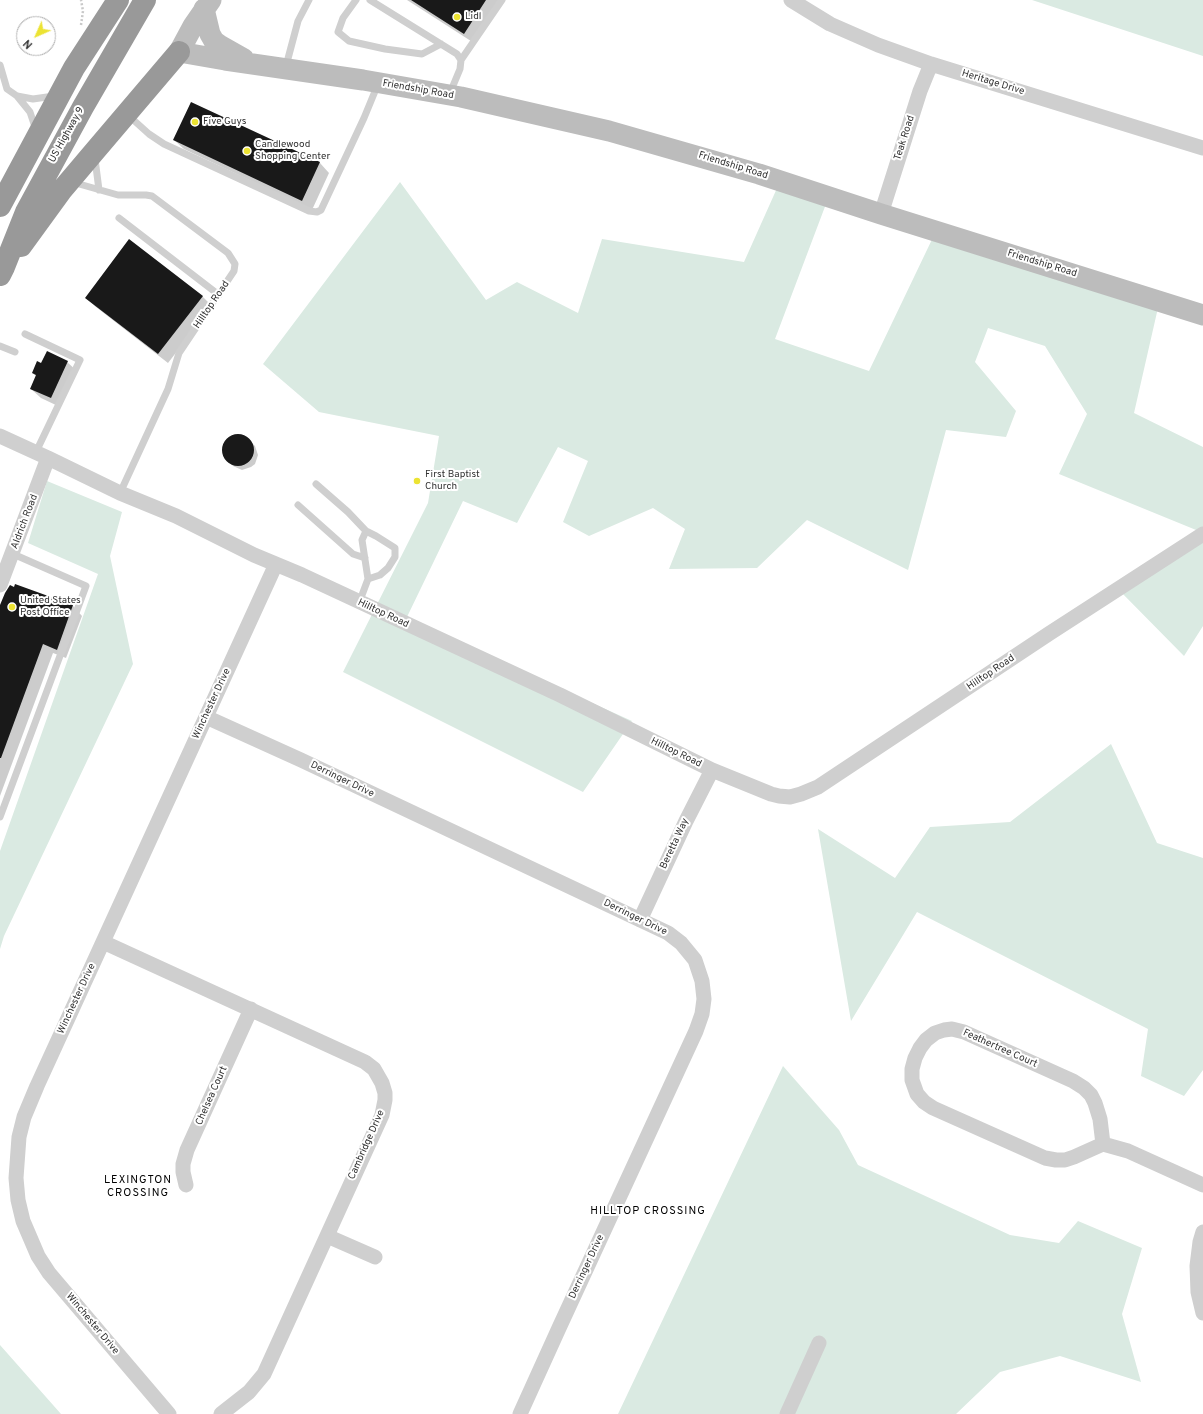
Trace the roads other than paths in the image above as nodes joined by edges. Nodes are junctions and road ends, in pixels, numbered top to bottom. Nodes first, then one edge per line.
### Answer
1 (118, 0) edge
2 (145, 0) edge
3 (309, 0) edge
4 (356, 0) edge
5 (370, 0) edge
6 (502, 0) edge
7 (790, 0) edge
8 (207, 5) edge
9 (441, 44) junction
10 (179, 52) junction
11 (461, 60) junction
12 (251, 64) junction
13 (931, 64) junction
14 (0, 65) edge
15 (285, 68) junction
16 (379, 83) junction
17 (60, 95) junction
18 (449, 95) junction
19 (17, 96) junction
20 (126, 113) junction
21 (38, 136) junction
22 (1203, 148) edge
23 (94, 152) junction
24 (69, 182) junction
25 (99, 190) junction
26 (0, 206) edge
27 (881, 214) junction
28 (119, 218) dead end
29 (2, 271) edge
30 (219, 295) junction
31 (1203, 315) edge
32 (25, 334) dead end
33 (1, 344) edge
34 (14, 352) dead end
35 (0, 436) edge
36 (42, 455) junction
37 (316, 484) dead end
38 (120, 493) junction
39 (298, 505) dead end
40 (366, 531) junction
41 (1203, 534) edge
42 (13, 554) junction
43 (365, 558) junction
44 (276, 564) junction
45 (368, 579) junction
46 (0, 584) edge
47 (359, 603) junction
48 (206, 717) junction
49 (712, 770) junction
50 (0, 817) edge
51 (640, 920) junction
52 (103, 942) junction
53 (251, 1009) junction
54 (1102, 1144) junction
55 (186, 1185) dead end
56 (1203, 1185) edge
57 (1203, 1232) edge
58 (326, 1236) junction
59 (375, 1257) dead end
60 (1203, 1312) edge
61 (819, 1343) dead end
62 (169, 1414) edge
63 (221, 1414) edge
64 (520, 1414) edge
65 (787, 1414) edge

1 - 17 highway
2 - 29 highway, US Highway 9
3 - 15 lane
4 - 9 lane
5 - 9 lane
6 - 11 lane
7 - 13 street, Heritage Drive
8 - 10 street
8 - 12 street, Friendship Road
9 - 11 lane
10 - 12 street, Friendship Road
10 - 20 highway
11 - 18 lane
12 - 15 street, Friendship Road
13 - 22 street, Heritage Drive
13 - 27 street, Teak Road
14 - 19 lane
15 - 16 street, Friendship Road
16 - 18 street, Friendship Road
16 - 20 lane
17 - 19 lane
17 - 21 highway
18 - 27 street, Friendship Road
19 - 21 lane
20 - 23 highway
21 - 26 highway
23 - 24 highway
23 - 25 lane
24 - 25 lane, Hilltop Road
24 - 29 highway
25 - 30 lane, Hilltop Road
27 - 31 street, Friendship Road
28 - 30 lane
30 - 38 lane, Hilltop Road
32 - 36 lane
33 - 34 lane
35 - 36 street, Hilltop Road
36 - 38 street, Hilltop Road
36 - 42 street, Aldrich Road
37 - 40 lane
38 - 44 street, Hilltop Road
39 - 43 lane
40 - 43 lane
40 - 45 lane
41 - 49 street, Hilltop Road
42 - 46 street, Aldrich Road
42 - 50 lane
43 - 45 lane
44 - 47 street, Hilltop Road
44 - 48 street, Winchester Drive
45 - 47 lane
47 - 49 street, Hilltop Road
48 - 51 street, Derringer Drive
48 - 52 street, Winchester Drive
49 - 51 street, Beretta Way
51 - 64 street, Derringer Drive
52 - 53 street, Cambridge Drive
52 - 62 street, Winchester Drive
53 - 55 street, Chelsea Court
53 - 58 street, Cambridge Drive
54 - 54 street, Feathertree Court
54 - 56 street
57 - 60 street
58 - 59 street
58 - 63 street, Cambridge Drive
61 - 65 street

